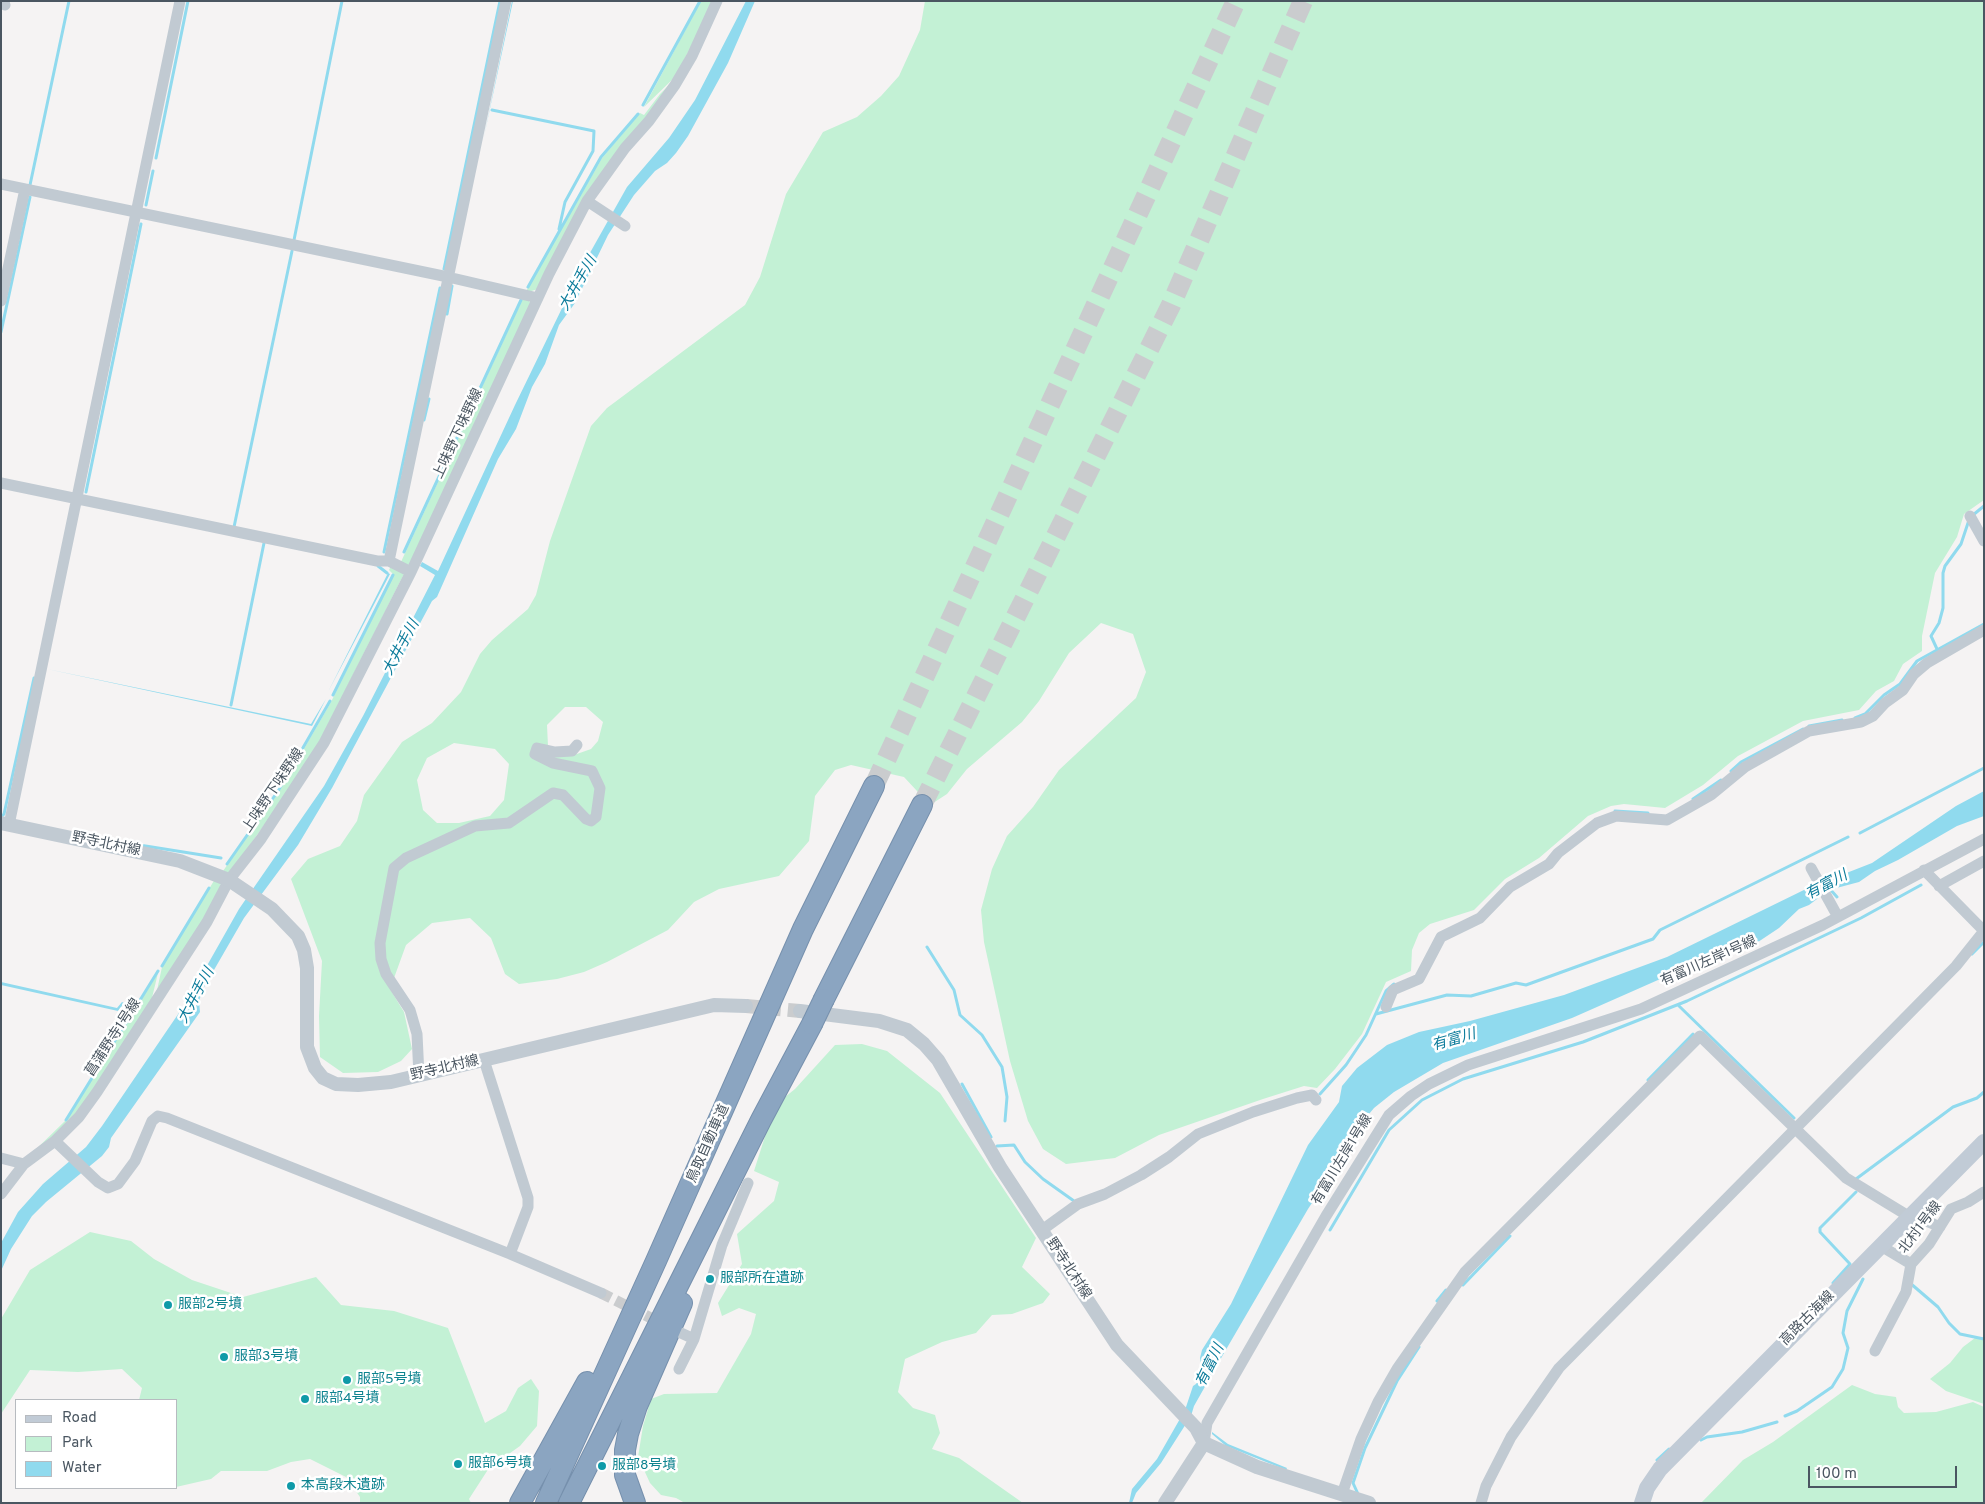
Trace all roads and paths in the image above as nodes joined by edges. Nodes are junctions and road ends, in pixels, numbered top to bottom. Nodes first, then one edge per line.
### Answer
1 (180, 1) edge
2 (506, 1) edge
3 (717, 1) edge
4 (1, 184) edge
5 (25, 190) junction
6 (591, 204) junction
7 (138, 214) junction
8 (625, 226) dead end
9 (448, 277) junction
10 (538, 298) junction
11 (1, 301) edge
12 (1, 483) edge
13 (78, 498) junction
14 (1970, 516) dead end
15 (1984, 541) edge
16 (389, 561) junction
17 (411, 572) junction
18 (1984, 630) edge
19 (577, 745) dead end
20 (874, 786) tunnel mouth
21 (922, 805) tunnel mouth
22 (5, 824) edge
23 (1984, 839) edge
24 (1984, 861) edge
25 (1924, 870) junction
26 (1813, 871) dead end
27 (233, 882) junction
28 (1939, 886) junction
29 (1836, 914) junction
30 (1984, 931) edge
31 (746, 1006) tunnel mouth
32 (1386, 1007) dead end
33 (806, 1018) junction
34 (484, 1060) junction
35 (419, 1076) junction
36 (1316, 1100) dead end
37 (761, 1120) junction
38 (1796, 1129) junction
39 (59, 1144) junction
40 (1982, 1146) edge
41 (1, 1158) edge
42 (24, 1164) junction
43 (748, 1183) dead end
44 (1984, 1192) edge
45 (1, 1194) edge
46 (1911, 1216) junction
47 (1940, 1227) junction
48 (1042, 1230) junction
49 (1881, 1246) junction
50 (510, 1254) junction
51 (656, 1262) junction
52 (1911, 1264) junction
53 (601, 1293) tunnel mouth
54 (681, 1333) dead end
55 (694, 1339) junction
56 (1875, 1351) dead end
57 (679, 1369) dead end
58 (1204, 1443) junction
59 (1342, 1494) junction
60 (520, 1503) edge
61 (546, 1503) edge
62 (569, 1503) edge
63 (636, 1503) edge
64 (1165, 1503) edge
65 (1369, 1503) edge
66 (1481, 1503) edge
67 (1642, 1503) edge

1 - 7 street
2 - 9 street
3 - 6 street, 上味野下味野線
4 - 5 street
5 - 7 street
5 - 11 street
6 - 8 street
6 - 10 street, 上味野下味野線
7 - 9 street
7 - 13 street
9 - 10 street
9 - 16 street
10 - 17 street, 上味野下味野線
12 - 13 street
13 - 16 street
13 - 22 street
14 - 15 street
16 - 17 street
17 - 27 street, 上味野下味野線
18 - 32 street
19 - 35 street
20 - 51 highway, 鳥取自動車道
21 - 33 highway, bridge
22 - 27 street, 野寺北村線
23 - 25 street
24 - 28 street
25 - 28 street
25 - 29 street, 有富川左岸1号線
26 - 29 street
27 - 35 street, 野寺北村線
27 - 39 street, 菖蒲野寺1号線
28 - 30 street
29 - 58 street, 有富川左岸1号線
30 - 38 street
31 - 34 street, 野寺北村線
33 - 37 highway
33 - 48 street, 野寺北村線
34 - 35 street, 野寺北村線
34 - 50 street
36 - 48 street
37 - 62 highway
37 - 63 highway
38 - 46 street
38 - 59 street
38 - 66 street
39 - 42 street, 菖蒲野寺1号線
39 - 50 street
40 - 46 main road, 高路古海線
41 - 42 street
42 - 45 street, 菖蒲野寺1号線
43 - 55 street
44 - 47 street, 北村1号線
46 - 47 street
46 - 49 main road, 高路古海線
47 - 52 street, 北村1号線
48 - 58 street, 野寺北村線
49 - 52 street
49 - 67 main road, 高路古海線
50 - 53 street
51 - 60 highway
51 - 61 highway, 鳥取自動車道
52 - 56 street, 北村1号線
54 - 55 street
55 - 57 street
58 - 59 street
58 - 64 street
59 - 65 street

